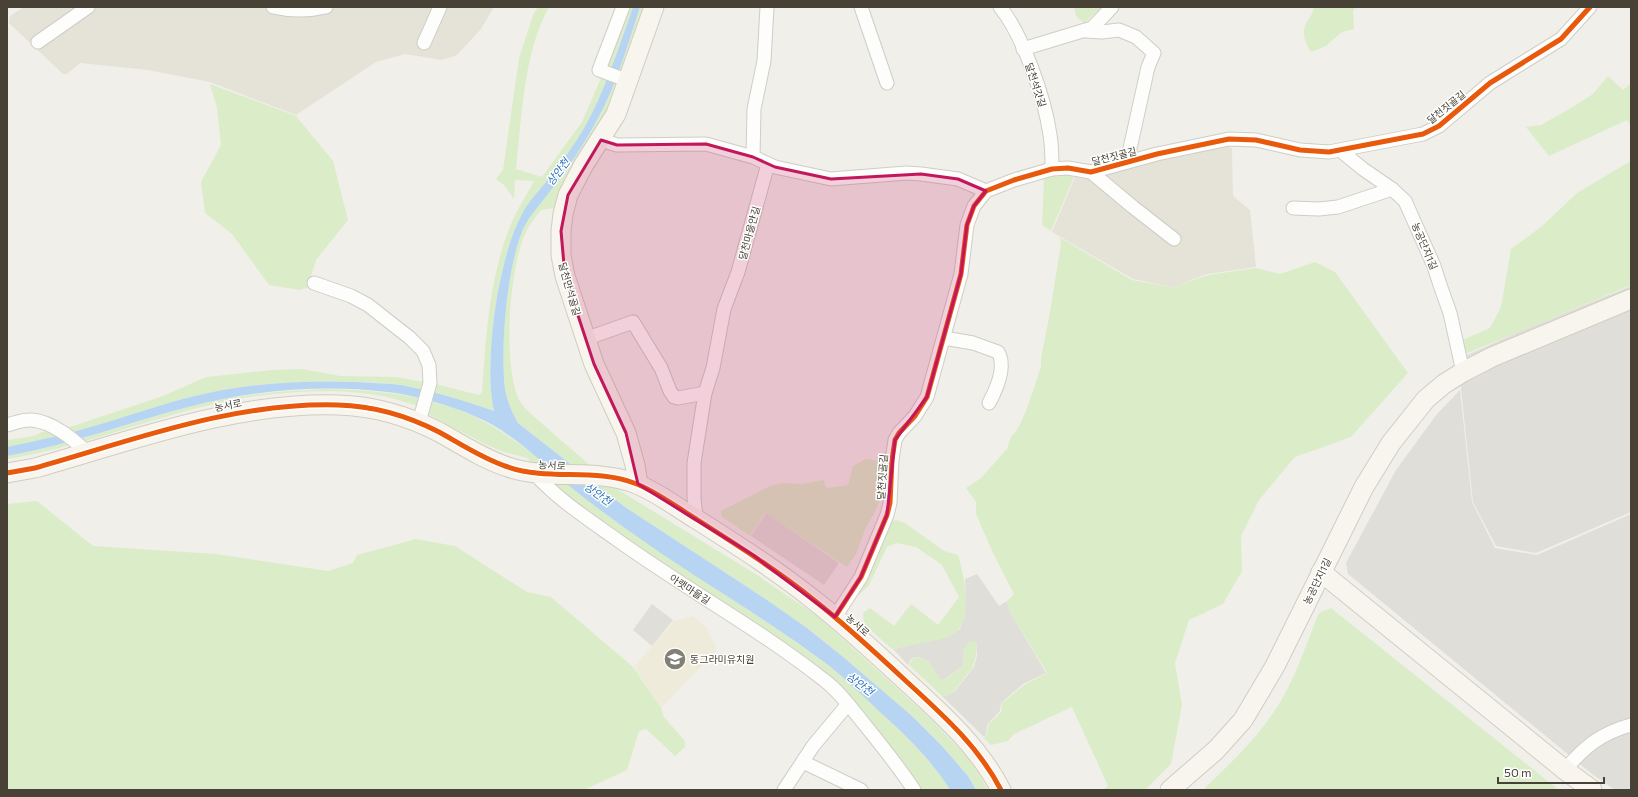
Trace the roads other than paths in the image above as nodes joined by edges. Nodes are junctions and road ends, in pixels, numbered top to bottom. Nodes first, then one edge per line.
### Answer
1 (88, 7) edge
2 (273, 7) edge
3 (326, 7) edge
4 (440, 7) edge
5 (623, 7) edge
6 (654, 7) edge
7 (767, 7) edge
8 (861, 7) edge
9 (1000, 7) edge
10 (1112, 7) edge
11 (1590, 7) edge
12 (1086, 31) junction
13 (38, 42) dead end
14 (424, 43) dead end
15 (1023, 49) junction
16 (626, 79) junction
17 (887, 83) dead end
18 (601, 140) junction
19 (1341, 151) junction
20 (753, 157) junction
21 (1127, 162) junction
22 (768, 164) junction
23 (1052, 169) junction
24 (1091, 172) junction
25 (1392, 189) junction
26 (986, 191) junction
27 (1293, 208) dead end
28 (1174, 239) dead end
29 (314, 283) dead end
30 (1631, 299) edge
31 (944, 338) junction
32 (585, 339) junction
33 (1462, 372) junction
34 (705, 393) junction
35 (989, 403) dead end
36 (421, 416) junction
37 (7, 425) edge
38 (84, 449) junction
39 (7, 473) edge
40 (537, 473) junction
41 (638, 484) junction
42 (696, 519) junction
43 (1321, 572) junction
44 (835, 617) junction
45 (848, 704) junction
46 (1631, 725) edge
47 (803, 762) junction
48 (1565, 770) junction
49 (784, 790) edge
50 (861, 790) edge
51 (914, 790) edge
52 (1001, 790) edge
53 (1170, 790) edge
54 (1592, 790) edge

1 - 13 street
2 - 3 street
4 - 14 street
5 - 16 street
6 - 16 street, 달천만석골길
7 - 20 street
8 - 17 street
9 - 15 street, 달천석갓길
10 - 12 street
11 - 19 street, 달천짓골길
12 - 15 street
12 - 21 street
15 - 23 street, 달천석갓길
16 - 18 street, 달천만석골길
18 - 20 street
18 - 32 street, 달천만석골길
19 - 21 street, 달천짓골길
19 - 25 street, 농공단지1길
20 - 22 street
21 - 24 street, 달천짓골길
22 - 26 street
22 - 34 street, 달천마을안길
23 - 24 street, 달천짓골길
23 - 26 street, 달천짓골길
24 - 28 street
25 - 27 street
25 - 33 street, 농공단지1길
26 - 31 street, 달천짓골길
29 - 36 street
30 - 33 street, 농공단지1길
31 - 35 street
31 - 44 street, 달천짓골길
32 - 34 street
32 - 41 street, 달천만석골길
33 - 43 street, 농공단지1길
34 - 42 street, 달천마을안길
36 - 38 street, 농서로
36 - 40 street, 농서로
37 - 38 street
38 - 39 street, 농서로
40 - 41 street, 농서로
40 - 45 street, 아랫마을길
41 - 42 street, 농서로
42 - 44 street, 농서로
43 - 48 street
43 - 53 street, 농공단지1길
44 - 52 street, 농서로
45 - 47 street
45 - 51 street, 아랫마을길
46 - 48 street
47 - 49 street
47 - 50 street
48 - 54 street

